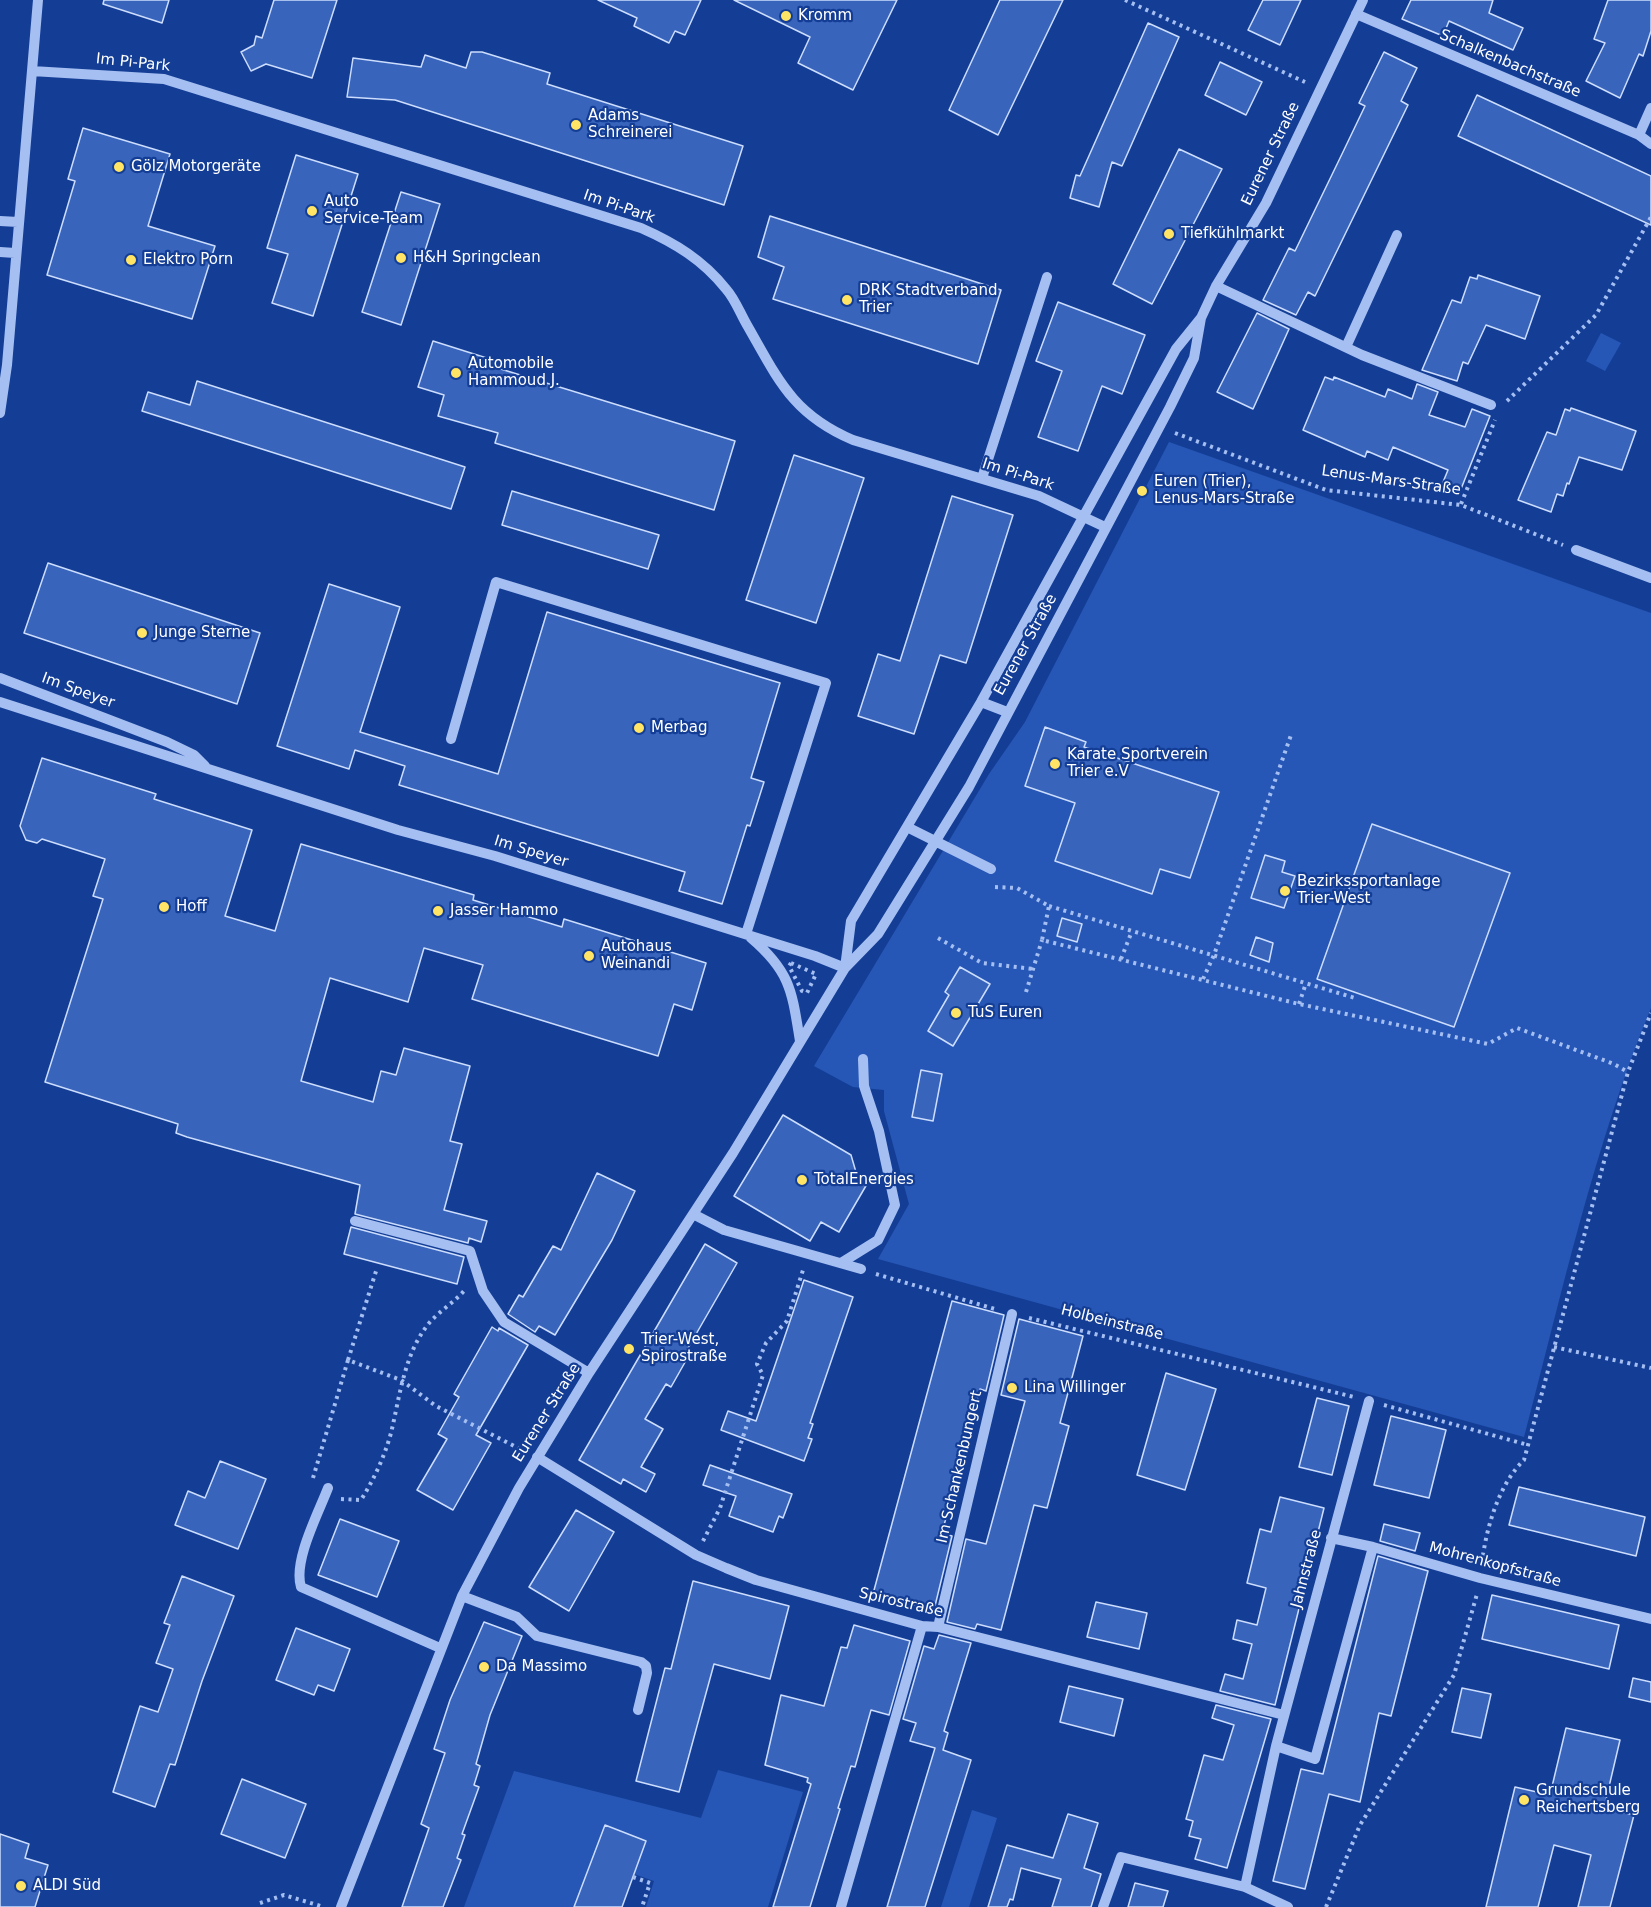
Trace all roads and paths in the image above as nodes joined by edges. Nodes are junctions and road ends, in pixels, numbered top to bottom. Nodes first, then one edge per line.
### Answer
1 (38, 0) edge
2 (1125, 0) edge
3 (1363, 0) edge
4 (1356, 14) junction
5 (32, 71) junction
6 (1319, 89) junction
7 (1651, 108) edge
8 (1639, 135) junction
9 (1651, 144) edge
10 (1651, 217) edge
11 (0, 221) edge
12 (18, 222) junction
13 (1397, 236) dead end
14 (0, 252) edge
15 (15, 253) junction
16 (1047, 277) dead end
17 (1216, 286) junction
18 (1201, 318) junction
19 (1346, 347) junction
20 (1496, 406) joint
21 (0, 413) edge
22 (1496, 419) dead end
23 (1160, 427) junction
24 (982, 478) junction
25 (1461, 505) junction
26 (1083, 515) junction
27 (1105, 527) junction
28 (1576, 550) joint
29 (1651, 578) edge
30 (0, 678) edge
31 (0, 702) edge
32 (981, 702) junction
33 (1007, 712) junction
34 (1291, 735) dead end
35 (450, 739) dead end
36 (208, 768) junction
37 (907, 827) junction
38 (936, 840) junction
39 (991, 869) dead end
40 (994, 887) dead end
41 (1049, 906) junction
42 (1132, 931) junction
43 (746, 934) junction
44 (938, 938) dead end
45 (1042, 940) junction
46 (1214, 955) junction
47 (1121, 959) junction
48 (845, 968) junction
49 (1033, 969) junction
50 (804, 975) dead end
51 (1203, 979) junction
52 (813, 982) dead end
53 (1306, 983) junction
54 (1026, 992) dead end
55 (1355, 998) dead end
56 (1299, 1004) junction
57 (1651, 1013) edge
58 (800, 1041) junction
59 (863, 1059) dead end
60 (1628, 1072) junction
61 (693, 1214) junction
62 (355, 1221) dead end
63 (808, 1252) junction
64 (841, 1263) junction
65 (377, 1268) dead end
66 (861, 1269) joint
67 (477, 1277) junction
68 (1012, 1314) junction
69 (1554, 1347) junction
70 (348, 1360) junction
71 (1651, 1368) edge
72 (589, 1373) junction
73 (401, 1380) junction
74 (1368, 1401) junction
75 (1528, 1445) junction
76 (537, 1457) junction
77 (327, 1491) junction
78 (1331, 1538) junction
79 (1373, 1547) junction
80 (696, 1555) junction
81 (1480, 1578) junction
82 (462, 1596) junction
83 (1651, 1619) edge
84 (922, 1626) junction
85 (938, 1627) junction
86 (440, 1648) junction
87 (638, 1710) dead end
88 (1284, 1715) junction
89 (1275, 1746) junction
90 (633, 1877) dead end
91 (1245, 1887) junction
92 (260, 1903) dead end
93 (324, 1907) edge
94 (341, 1907) edge
95 (642, 1907) edge
96 (841, 1907) edge
97 (1104, 1907) edge
98 (1288, 1907) edge
99 (1326, 1907) edge

1 - 5 street
2 - 6 path
3 - 4 street, Eurener Straße
4 - 6 street, Eurener Straße
4 - 8 street, Schalkenbachstraße
5 - 12 street
5 - 24 street, Im Pi-Park
6 - 17 street, Eurener Straße
7 - 8 street
8 - 9 street, Schalkenbachstraße
10 - 20 path
11 - 12 street
12 - 15 street
13 - 19 street
14 - 15 street
15 - 21 street
16 - 24 street
17 - 18 street, Eurener Straße
17 - 19 street
18 - 23 street, Eurener Straße
18 - 26 street, Eurener Straße
19 - 20 street
22 - 25 path
23 - 25 path, Lenus-Mars-Straße
23 - 27 street, Eurener Straße
24 - 26 street, Im Pi-Park
25 - 28 path, Lenus-Mars-Straße
26 - 27 street, Im Pi-Park
26 - 32 street, Eurener Straße
27 - 33 street, Eurener Straße
28 - 29 street
30 - 36 street, Im Speyer
31 - 36 street, Im Speyer
32 - 33 street
32 - 37 street, Eurener Straße
33 - 38 street, Eurener Straße
34 - 46 path
35 - 43 street
36 - 43 street, Im Speyer
37 - 38 street
37 - 48 street, Eurener Straße
38 - 39 street
38 - 48 street, Eurener Straße
40 - 41 path
41 - 42 path
41 - 45 path
42 - 46 path
42 - 47 path
43 - 48 street, Im Speyer
43 - 58 street
44 - 49 path
45 - 47 path
45 - 49 path
46 - 51 path
46 - 53 path
47 - 51 path
48 - 58 street, Eurener Straße
49 - 54 path
50 - 52 path
51 - 56 path
53 - 55 path
53 - 56 path
56 - 60 path
57 - 60 path
58 - 61 street, Eurener Straße
59 - 64 street
60 - 69 path
61 - 63 street
61 - 72 street, Eurener Straße
62 - 67 street
63 - 64 street
63 - 80 path
64 - 66 street
65 - 70 path
66 - 68 path, Holbeinstraße
67 - 72 street
67 - 73 path
68 - 74 path, Holbeinstraße
68 - 85 street, Im Schankenbungert
69 - 71 path
69 - 75 path
70 - 73 path
70 - 77 path
72 - 76 street, Eurener Straße
73 - 76 path
73 - 77 path
74 - 75 path, Holbeinstraße
74 - 78 street, Jahnstraße
75 - 81 path
76 - 80 street, Spirostraße
76 - 82 street, Eurener Straße
77 - 86 street
78 - 79 street, Mohrenkopfstraße
78 - 88 street, Jahnstraße
79 - 81 street, Mohrenkopfstraße
79 - 89 street
80 - 84 street, Spirostraße
81 - 83 street, Mohrenkopfstraße
81 - 99 path
82 - 86 street, Eurener Straße
82 - 87 street
84 - 85 street, Spirostraße
84 - 96 street
85 - 88 street, Spirostraße
86 - 94 street, Eurener Straße
88 - 89 street, Jahnstraße
89 - 91 street, Jahnstraße
90 - 95 path
91 - 97 street
91 - 98 street
92 - 93 path

